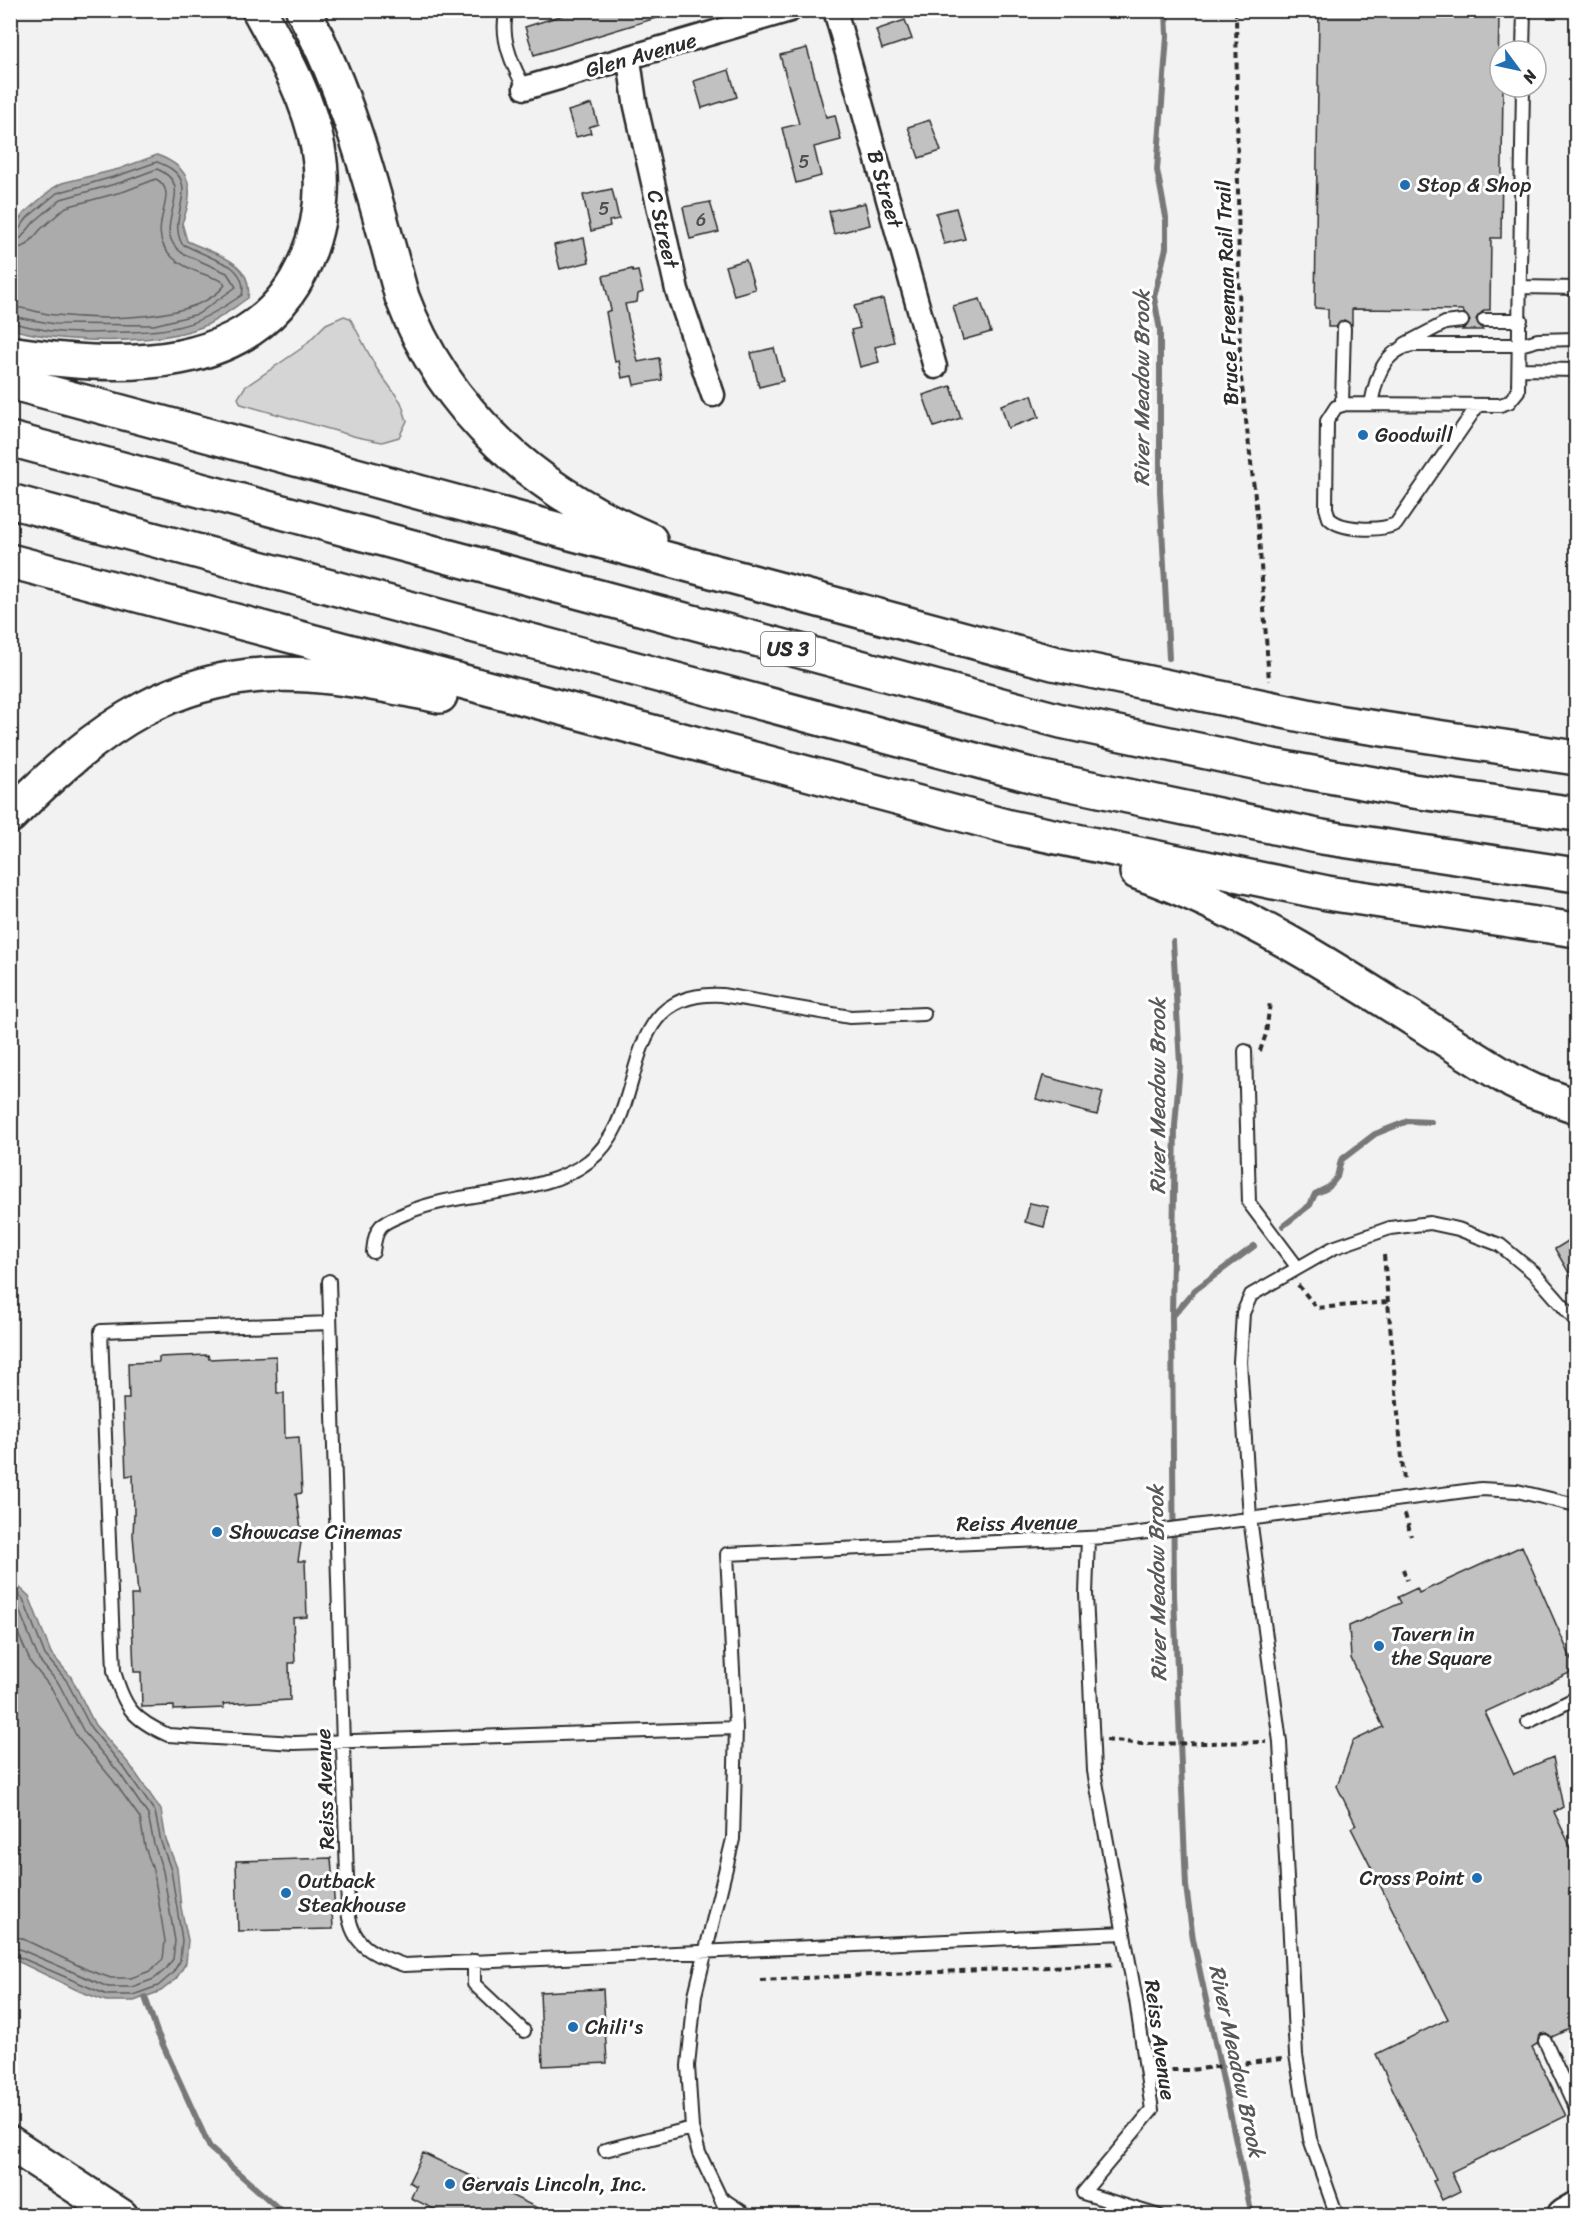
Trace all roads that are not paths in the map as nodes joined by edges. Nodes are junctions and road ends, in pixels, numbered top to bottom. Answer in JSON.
{"nodes":[{"id":1,"x":259,"y":10,"type":"edge"},
{"id":2,"x":303,"y":10,"type":"edge"},
{"id":3,"x":507,"y":10,"type":"edge"},
{"id":4,"x":790,"y":10,"type":"edge"},
{"id":5,"x":835,"y":10,"type":"edge"},
{"id":6,"x":1524,"y":10,"type":"edge"},
{"id":7,"x":1523,"y":39,"type":"edge"},
{"id":8,"x":629,"y":60,"type":"junction"},
{"id":9,"x":525,"y":88,"type":"joint"},
{"id":10,"x":1523,"y":99,"type":"edge"},
{"id":11,"x":1521,"y":287,"type":"junction"},
{"id":12,"x":1576,"y":288,"type":"edge"},
{"id":13,"x":1484,"y":320,"type":"dead end"},
{"id":14,"x":1521,"y":320,"type":"junction"},
{"id":15,"x":1462,"y":321,"type":"dead end"},
{"id":16,"x":1344,"y":328,"type":"dead end"},
{"id":17,"x":1576,"y":339,"type":"edge"},
{"id":18,"x":1520,"y":345,"type":"junction"},
{"id":19,"x":1399,"y":348,"type":"junction"},
{"id":20,"x":10,"y":353,"type":"edge"},
{"id":21,"x":935,"y":367,"type":"dead end"},
{"id":22,"x":1520,"y":369,"type":"junction"},
{"id":23,"x":1576,"y":370,"type":"edge"},
{"id":24,"x":10,"y":382,"type":"edge"},
{"id":25,"x":712,"y":395,"type":"dead end"},
{"id":26,"x":1342,"y":404,"type":"junction"},
{"id":27,"x":1371,"y":404,"type":"junction"},
{"id":28,"x":1478,"y":405,"type":"junction"},
{"id":29,"x":10,"y":439,"type":"edge"},
{"id":30,"x":10,"y":501,"type":"edge"},
{"id":31,"x":10,"y":561,"type":"edge"},
{"id":32,"x":771,"y":588,"type":"junction"},
{"id":33,"x":660,"y":735,"type":"junction"},
{"id":34,"x":1576,"y":758,"type":"edge"},
{"id":35,"x":1576,"y":814,"type":"edge"},
{"id":36,"x":10,"y":816,"type":"edge"},
{"id":37,"x":1009,"y":827,"type":"junction"},
{"id":38,"x":1576,"y":875,"type":"edge"},
{"id":39,"x":1576,"y":930,"type":"edge"},
{"id":40,"x":924,"y":1014,"type":"dead end"},
{"id":41,"x":1245,"y":1051,"type":"dead end"},
{"id":42,"x":1576,"y":1106,"type":"edge"},
{"id":43,"x":373,"y":1252,"type":"dead end"},
{"id":44,"x":1293,"y":1271,"type":"junction"},
{"id":45,"x":328,"y":1281,"type":"dead end"},
{"id":46,"x":1576,"y":1321,"type":"edge"},
{"id":47,"x":330,"y":1323,"type":"junction"},
{"id":48,"x":1576,"y":1505,"type":"edge"},
{"id":49,"x":1250,"y":1518,"type":"junction"},
{"id":50,"x":1088,"y":1538,"type":"junction"},
{"id":51,"x":1576,"y":1698,"type":"edge"},
{"id":52,"x":1528,"y":1722,"type":"dead end"},
{"id":53,"x":736,"y":1728,"type":"junction"},
{"id":54,"x":344,"y":1741,"type":"junction"},
{"id":55,"x":1124,"y":1933,"type":"junction"},
{"id":56,"x":704,"y":1952,"type":"junction"},
{"id":57,"x":474,"y":1961,"type":"junction"},
{"id":58,"x":524,"y":2031,"type":"dead end"},
{"id":59,"x":1545,"y":2040,"type":"dead end"},
{"id":60,"x":1576,"y":2109,"type":"edge"},
{"id":61,"x":692,"y":2128,"type":"junction"},
{"id":62,"x":10,"y":2143,"type":"edge"},
{"id":63,"x":605,"y":2150,"type":"dead end"},
{"id":64,"x":45,"y":2165,"type":"junction"},
{"id":65,"x":719,"y":2196,"type":"junction"},
{"id":66,"x":1576,"y":2209,"type":"edge"},
{"id":67,"x":121,"y":2216,"type":"edge"},
{"id":68,"x":149,"y":2216,"type":"edge"},
{"id":69,"x":729,"y":2216,"type":"edge"},
{"id":70,"x":748,"y":2216,"type":"edge"},
{"id":71,"x":1158,"y":2216,"type":"edge"},
{"id":72,"x":1337,"y":2216,"type":"edge"},
{"id":73,"x":1564,"y":2216,"type":"edge"}],
"edges":[{"from":1,"to":20,"type":"main road"},
{"from":2,"to":32,"type":"main road"},
{"from":3,"to":9,"type":"lane"},
{"from":4,"to":8,"type":"street","name":"Glen Avenue"},
{"from":5,"to":21,"type":"street","name":"B Street"},
{"from":6,"to":7,"type":"lane"},
{"from":8,"to":9,"type":"street","name":"Glen Avenue"},
{"from":8,"to":25,"type":"street","name":"C Street"},
{"from":10,"to":11,"type":"lane"},
{"from":11,"to":12,"type":"lane"},
{"from":11,"to":14,"type":"lane"},
{"from":13,"to":14,"type":"lane"},
{"from":14,"to":18,"type":"lane"},
{"from":15,"to":19,"type":"lane"},
{"from":16,"to":26,"type":"lane"},
{"from":17,"to":18,"type":"lane"},
{"from":18,"to":19,"type":"lane"},
{"from":18,"to":22,"type":"lane"},
{"from":19,"to":27,"type":"lane"},
{"from":22,"to":23,"type":"lane"},
{"from":22,"to":28,"type":"lane"},
{"from":24,"to":32,"type":"main road"},
{"from":26,"to":27,"type":"lane"},
{"from":26,"to":28,"type":"lane"},
{"from":27,"to":28,"type":"lane"},
{"from":29,"to":35,"type":"main road","number":"US 3"},
{"from":30,"to":38,"type":"main road"},
{"from":31,"to":33,"type":"main road"},
{"from":32,"to":34,"type":"main road"},
{"from":33,"to":36,"type":"main road"},
{"from":33,"to":37,"type":"main road"},
{"from":37,"to":39,"type":"main road"},
{"from":37,"to":42,"type":"main road"},
{"from":40,"to":43,"type":"lane"},
{"from":41,"to":44,"type":"lane"},
{"from":44,"to":46,"type":"lane"},
{"from":44,"to":49,"type":"lane"},
{"from":45,"to":47,"type":"lane","name":"Reiss Avenue"},
{"from":47,"to":54,"type":"lane","name":"Reiss Avenue"},
{"from":47,"to":54,"type":"lane"},
{"from":48,"to":49,"type":"lane"},
{"from":49,"to":50,"type":"lane"},
{"from":49,"to":72,"type":"lane"},
{"from":50,"to":53,"type":"lane","name":"Reiss Avenue"},
{"from":50,"to":55,"type":"lane","name":"Reiss Avenue"},
{"from":51,"to":52,"type":"lane"},
{"from":53,"to":54,"type":"lane","name":"Reiss Avenue"},
{"from":53,"to":56,"type":"lane","name":"Reiss Avenue"},
{"from":54,"to":57,"type":"lane","name":"Reiss Avenue"},
{"from":55,"to":56,"type":"lane","name":"Reiss Avenue"},
{"from":55,"to":71,"type":"lane","name":"Reiss Avenue"},
{"from":56,"to":57,"type":"lane","name":"Reiss Avenue"},
{"from":56,"to":61,"type":"lane","name":"Reiss Avenue"},
{"from":57,"to":58,"type":"lane"},
{"from":59,"to":60,"type":"lane"},
{"from":61,"to":63,"type":"lane"},
{"from":61,"to":65,"type":"lane","name":"Reiss Avenue"},
{"from":62,"to":64,"type":"main road"},
{"from":64,"to":67,"type":"main road"},
{"from":64,"to":68,"type":"main road"},
{"from":65,"to":69,"type":"lane","name":"Reiss Avenue"},
{"from":65,"to":70,"type":"lane"},
{"from":66,"to":73,"type":"main road"}]}
